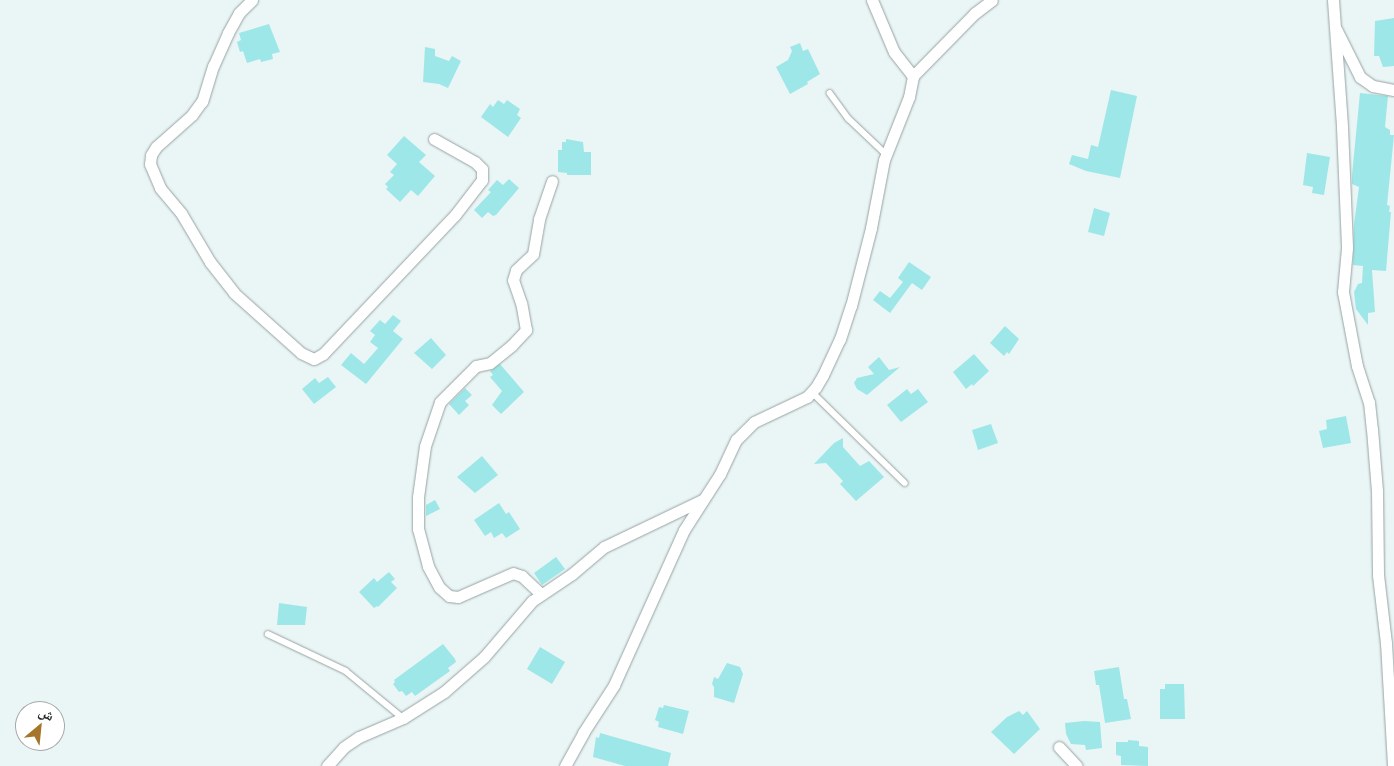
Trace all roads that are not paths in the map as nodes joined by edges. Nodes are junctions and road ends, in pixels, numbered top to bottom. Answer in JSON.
{"nodes":[{"id":1,"x":872,"y":0,"type":"edge"},
{"id":2,"x":992,"y":0,"type":"edge"},
{"id":3,"x":1334,"y":0,"type":"edge"},
{"id":4,"x":246,"y":1,"type":"edge"},
{"id":5,"x":1335,"y":28,"type":"junction"},
{"id":6,"x":913,"y":76,"type":"junction"},
{"id":7,"x":1394,"y":90,"type":"edge"},
{"id":8,"x":830,"y":93,"type":"dead end"},
{"id":9,"x":434,"y":139,"type":"dead end"},
{"id":10,"x":886,"y":154,"type":"junction"},
{"id":11,"x":552,"y":181,"type":"dead end"},
{"id":12,"x":812,"y":392,"type":"junction"},
{"id":13,"x":904,"y":483,"type":"dead end"},
{"id":14,"x":702,"y":500,"type":"junction"},
{"id":15,"x":541,"y":594,"type":"junction"},
{"id":16,"x":268,"y":634,"type":"dead end"},
{"id":17,"x":402,"y":718,"type":"junction"},
{"id":18,"x":1059,"y":746,"type":"dead end"},
{"id":19,"x":327,"y":766,"type":"edge"},
{"id":20,"x":565,"y":766,"type":"edge"},
{"id":21,"x":1077,"y":766,"type":"edge"},
{"id":22,"x":1392,"y":766,"type":"edge"}],
"edges":[{"from":1,"to":6,"type":"street"},
{"from":2,"to":6,"type":"street"},
{"from":3,"to":5,"type":"street"},
{"from":4,"to":9,"type":"street"},
{"from":5,"to":7,"type":"street"},
{"from":5,"to":22,"type":"street"},
{"from":6,"to":10,"type":"street"},
{"from":8,"to":10,"type":"lane"},
{"from":10,"to":12,"type":"street"},
{"from":11,"to":15,"type":"street"},
{"from":12,"to":13,"type":"lane"},
{"from":12,"to":14,"type":"street"},
{"from":14,"to":15,"type":"street"},
{"from":14,"to":20,"type":"street"},
{"from":15,"to":17,"type":"street"},
{"from":16,"to":17,"type":"lane"},
{"from":17,"to":19,"type":"street"},
{"from":18,"to":21,"type":"street"}]}
